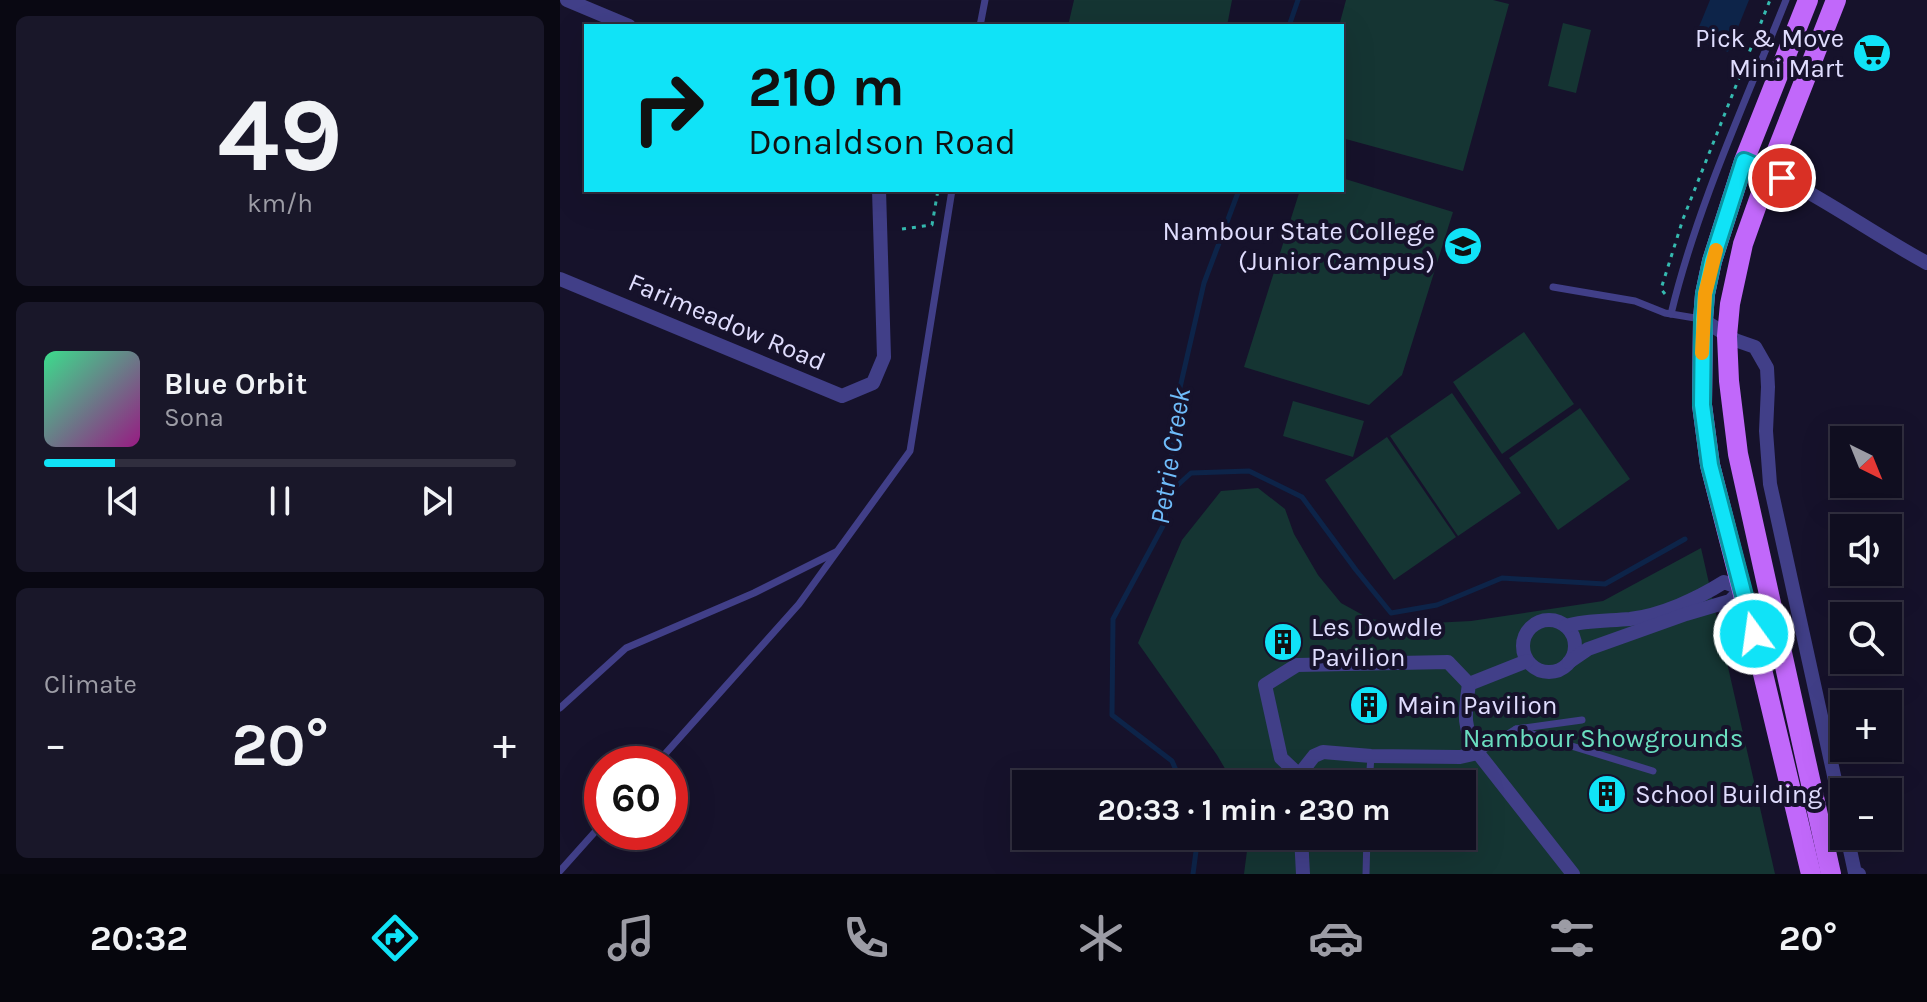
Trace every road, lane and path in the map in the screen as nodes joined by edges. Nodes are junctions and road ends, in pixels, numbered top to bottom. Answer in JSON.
{"nodes":[{"id":1,"x":567,"y":0,"type":"edge"},
{"id":2,"x":985,"y":0,"type":"edge"},
{"id":3,"x":1786,"y":0,"type":"edge"},
{"id":4,"x":1808,"y":0,"type":"edge"},
{"id":5,"x":1836,"y":0,"type":"edge"},
{"id":6,"x":624,"y":24,"type":"edge"},
{"id":7,"x":980,"y":24,"type":"edge"},
{"id":8,"x":1744,"y":161,"type":"junction"},
{"id":9,"x":1769,"y":171,"type":"junction"},
{"id":10,"x":879,"y":192,"type":"edge"},
{"id":11,"x":938,"y":192,"type":"edge"},
{"id":12,"x":952,"y":192,"type":"edge"},
{"id":13,"x":902,"y":229,"type":"dead end"},
{"id":14,"x":1927,"y":263,"type":"edge"},
{"id":15,"x":561,"y":279,"type":"edge"},
{"id":16,"x":1553,"y":287,"type":"dead end"},
{"id":17,"x":1671,"y":314,"type":"junction"},
{"id":18,"x":1703,"y":320,"type":"junction"},
{"id":19,"x":1727,"y":336,"type":"junction"},
{"id":20,"x":837,"y":551,"type":"junction"},
{"id":21,"x":1767,"y":582,"type":"junction"},
{"id":22,"x":1742,"y":589,"type":"junction"},
{"id":23,"x":1566,"y":626,"type":"junction"},
{"id":24,"x":1527,"y":661,"type":"junction"},
{"id":25,"x":1569,"y":662,"type":"junction"},
{"id":26,"x":1469,"y":684,"type":"junction"},
{"id":27,"x":560,"y":708,"type":"edge"},
{"id":28,"x":1582,"y":720,"type":"dead end"},
{"id":29,"x":1516,"y":729,"type":"junction"},
{"id":30,"x":672,"y":746,"type":"edge"},
{"id":31,"x":1478,"y":753,"type":"junction"},
{"id":32,"x":1371,"y":756,"type":"junction"},
{"id":33,"x":1291,"y":770,"type":"edge"},
{"id":34,"x":1305,"y":770,"type":"edge"},
{"id":35,"x":1370,"y":770,"type":"edge"},
{"id":36,"x":1653,"y":771,"type":"dead end"},
{"id":37,"x":1835,"y":778,"type":"edge"},
{"id":38,"x":584,"y":844,"type":"edge"},
{"id":39,"x":1302,"y":850,"type":"edge"},
{"id":40,"x":1367,"y":850,"type":"edge"},
{"id":41,"x":1850,"y":850,"type":"edge"},
{"id":42,"x":560,"y":871,"type":"edge"},
{"id":43,"x":1303,"y":874,"type":"edge"},
{"id":44,"x":1366,"y":874,"type":"edge"},
{"id":45,"x":1573,"y":874,"type":"edge"},
{"id":46,"x":1811,"y":874,"type":"edge"},
{"id":47,"x":1831,"y":874,"type":"edge"},
{"id":48,"x":1856,"y":874,"type":"edge"}],
"edges":[{"from":1,"to":6,"type":"street"},
{"from":2,"to":7,"type":"lane"},
{"from":3,"to":17,"type":"lane"},
{"from":4,"to":8,"type":"main road"},
{"from":5,"to":9,"type":"main road"},
{"from":8,"to":9,"type":"street"},
{"from":8,"to":18,"type":"main road"},
{"from":9,"to":14,"type":"street"},
{"from":9,"to":19,"type":"main road"},
{"from":10,"to":15,"type":"street","name":"Farimeadow Road"},
{"from":11,"to":13,"type":"path"},
{"from":12,"to":20,"type":"lane"},
{"from":16,"to":17,"type":"lane"},
{"from":17,"to":18,"type":"lane"},
{"from":18,"to":19,"type":"street"},
{"from":18,"to":22,"type":"main road"},
{"from":19,"to":21,"type":"main road"},
{"from":19,"to":37,"type":"street"},
{"from":20,"to":27,"type":"lane"},
{"from":20,"to":30,"type":"lane"},
{"from":21,"to":22,"type":"street"},
{"from":21,"to":47,"type":"main road"},
{"from":22,"to":23,"type":"street"},
{"from":22,"to":25,"type":"street"},
{"from":22,"to":46,"type":"main road"},
{"from":23,"to":24,"type":"street"},
{"from":23,"to":25,"type":"street"},
{"from":24,"to":25,"type":"street"},
{"from":24,"to":26,"type":"street"},
{"from":26,"to":31,"type":"street"},
{"from":26,"to":33,"type":"street"},
{"from":28,"to":29,"type":"lane"},
{"from":29,"to":31,"type":"lane"},
{"from":29,"to":36,"type":"lane"},
{"from":31,"to":32,"type":"street"},
{"from":31,"to":45,"type":"street"},
{"from":32,"to":34,"type":"street"},
{"from":32,"to":35,"type":"lane"},
{"from":38,"to":42,"type":"lane"},
{"from":39,"to":43,"type":"street"},
{"from":40,"to":44,"type":"lane"},
{"from":41,"to":48,"type":"street"}]}
